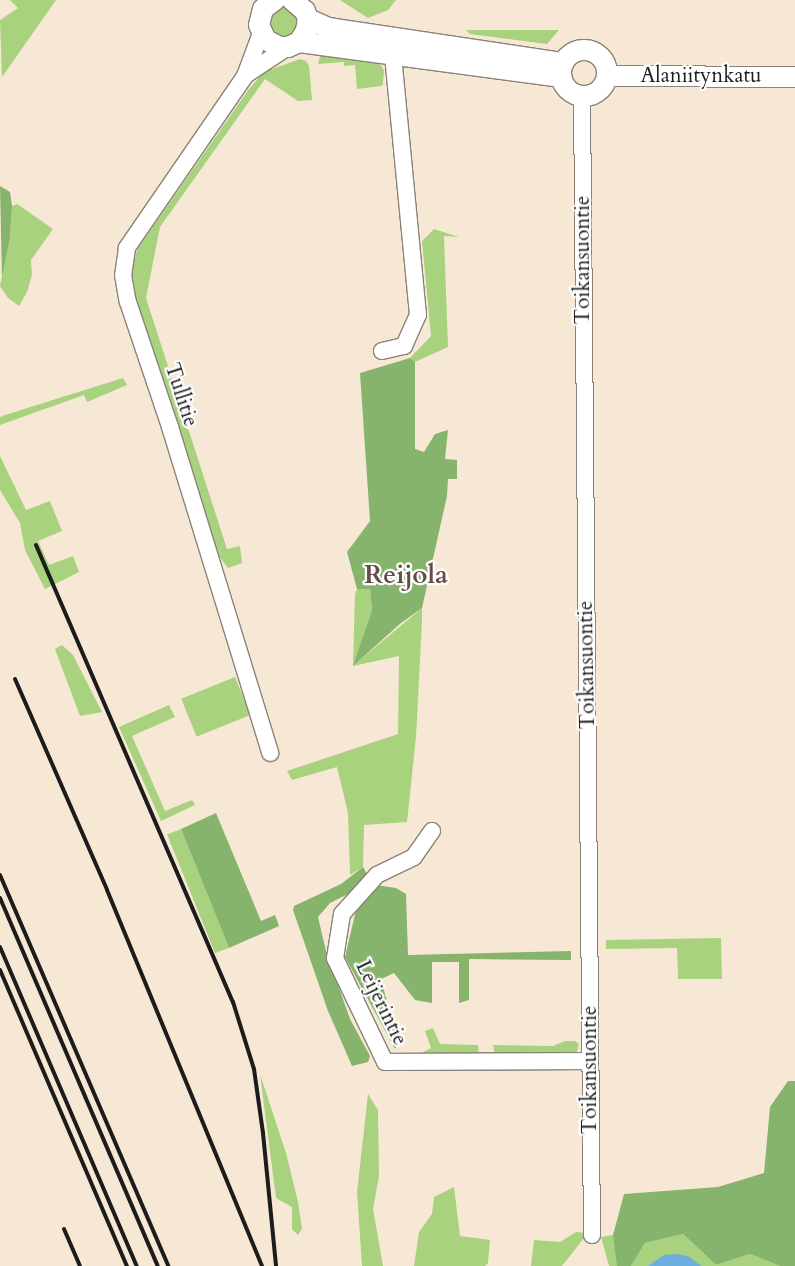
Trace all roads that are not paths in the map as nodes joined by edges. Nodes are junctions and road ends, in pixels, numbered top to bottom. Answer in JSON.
{"nodes":[{"id":1,"x":292,"y":0,"type":"edge"},
{"id":2,"x":265,"y":3,"type":"edge"},
{"id":3,"x":308,"y":19,"type":"junction"},
{"id":4,"x":262,"y":33,"type":"junction"},
{"id":5,"x":294,"y":44,"type":"junction"},
{"id":6,"x":393,"y":54,"type":"junction"},
{"id":7,"x":562,"y":70,"type":"junction"},
{"id":8,"x":245,"y":76,"type":"junction"},
{"id":9,"x":606,"y":76,"type":"junction"},
{"id":10,"x":795,"y":77,"type":"edge"},
{"id":11,"x":582,"y":95,"type":"junction"},
{"id":12,"x":382,"y":351,"type":"dead end"},
{"id":13,"x":270,"y":753,"type":"dead end"},
{"id":14,"x":432,"y":831,"type":"dead end"},
{"id":15,"x":590,"y":1062,"type":"junction"},
{"id":16,"x":592,"y":1235,"type":"dead end"}],
"edges":[{"from":1,"to":3,"type":"main road"},
{"from":2,"to":4,"type":"main road"},
{"from":3,"to":5,"type":"main road"},
{"from":3,"to":7,"type":"main road"},
{"from":4,"to":5,"type":"main road"},
{"from":4,"to":8,"type":"street","name":"Tullitie"},
{"from":5,"to":6,"type":"main road"},
{"from":5,"to":8,"type":"street","name":"Tullitie"},
{"from":6,"to":7,"type":"main road"},
{"from":6,"to":12,"type":"street"},
{"from":7,"to":9,"type":"main road"},
{"from":7,"to":11,"type":"main road"},
{"from":8,"to":13,"type":"street","name":"Tullitie"},
{"from":9,"to":10,"type":"main road","name":"Alaniitynkatu"},
{"from":9,"to":11,"type":"main road"},
{"from":11,"to":15,"type":"street","name":"Toikansuontie"},
{"from":14,"to":15,"type":"street","name":"Leijerintie"},
{"from":15,"to":16,"type":"street","name":"Toikansuontie"}]}
